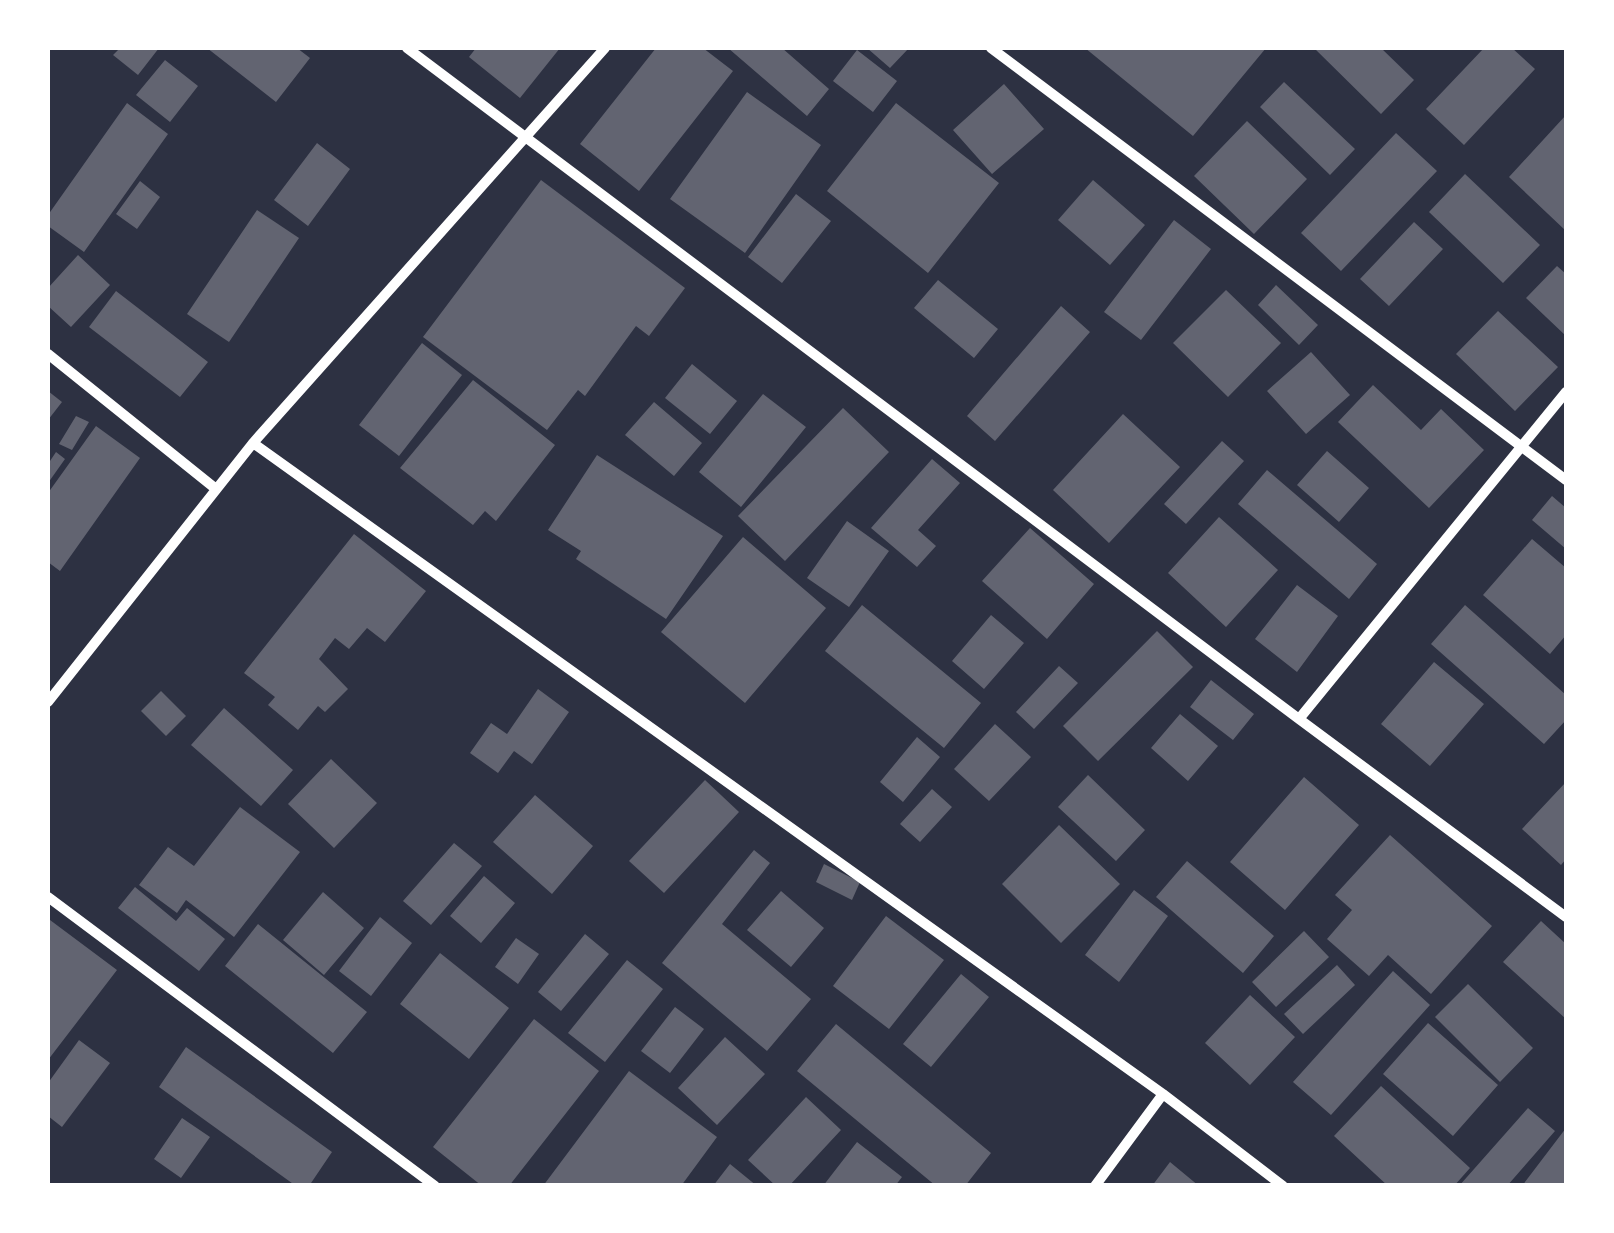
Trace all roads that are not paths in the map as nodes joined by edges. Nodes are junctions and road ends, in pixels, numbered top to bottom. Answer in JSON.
{"nodes":[{"id":1,"x":407,"y":48,"type":"edge"},
{"id":2,"x":605,"y":48,"type":"edge"},
{"id":3,"x":991,"y":48,"type":"edge"},
{"id":4,"x":525,"y":136,"type":"junction"},
{"id":5,"x":48,"y":354,"type":"edge"},
{"id":6,"x":1566,"y":392,"type":"edge"},
{"id":7,"x":254,"y":443,"type":"junction"},
{"id":8,"x":1522,"y":446,"type":"junction"},
{"id":9,"x":1566,"y":480,"type":"edge"},
{"id":10,"x":216,"y":490,"type":"junction"},
{"id":11,"x":48,"y":702,"type":"edge"},
{"id":12,"x":1299,"y":720,"type":"junction"},
{"id":13,"x":48,"y":897,"type":"edge"},
{"id":14,"x":1566,"y":917,"type":"edge"},
{"id":15,"x":1164,"y":1094,"type":"junction"},
{"id":16,"x":435,"y":1186,"type":"edge"},
{"id":17,"x":1095,"y":1186,"type":"edge"},
{"id":18,"x":1283,"y":1186,"type":"edge"}],
"edges":[{"from":1,"to":4,"type":"street"},
{"from":2,"to":4,"type":"street"},
{"from":3,"to":8,"type":"street"},
{"from":4,"to":7,"type":"street"},
{"from":4,"to":12,"type":"street"},
{"from":5,"to":10,"type":"street"},
{"from":6,"to":8,"type":"street"},
{"from":7,"to":10,"type":"street"},
{"from":7,"to":15,"type":"street"},
{"from":8,"to":9,"type":"street"},
{"from":8,"to":12,"type":"street"},
{"from":10,"to":11,"type":"street"},
{"from":12,"to":14,"type":"street"},
{"from":13,"to":16,"type":"street"},
{"from":15,"to":17,"type":"street"},
{"from":15,"to":18,"type":"street"}]}
